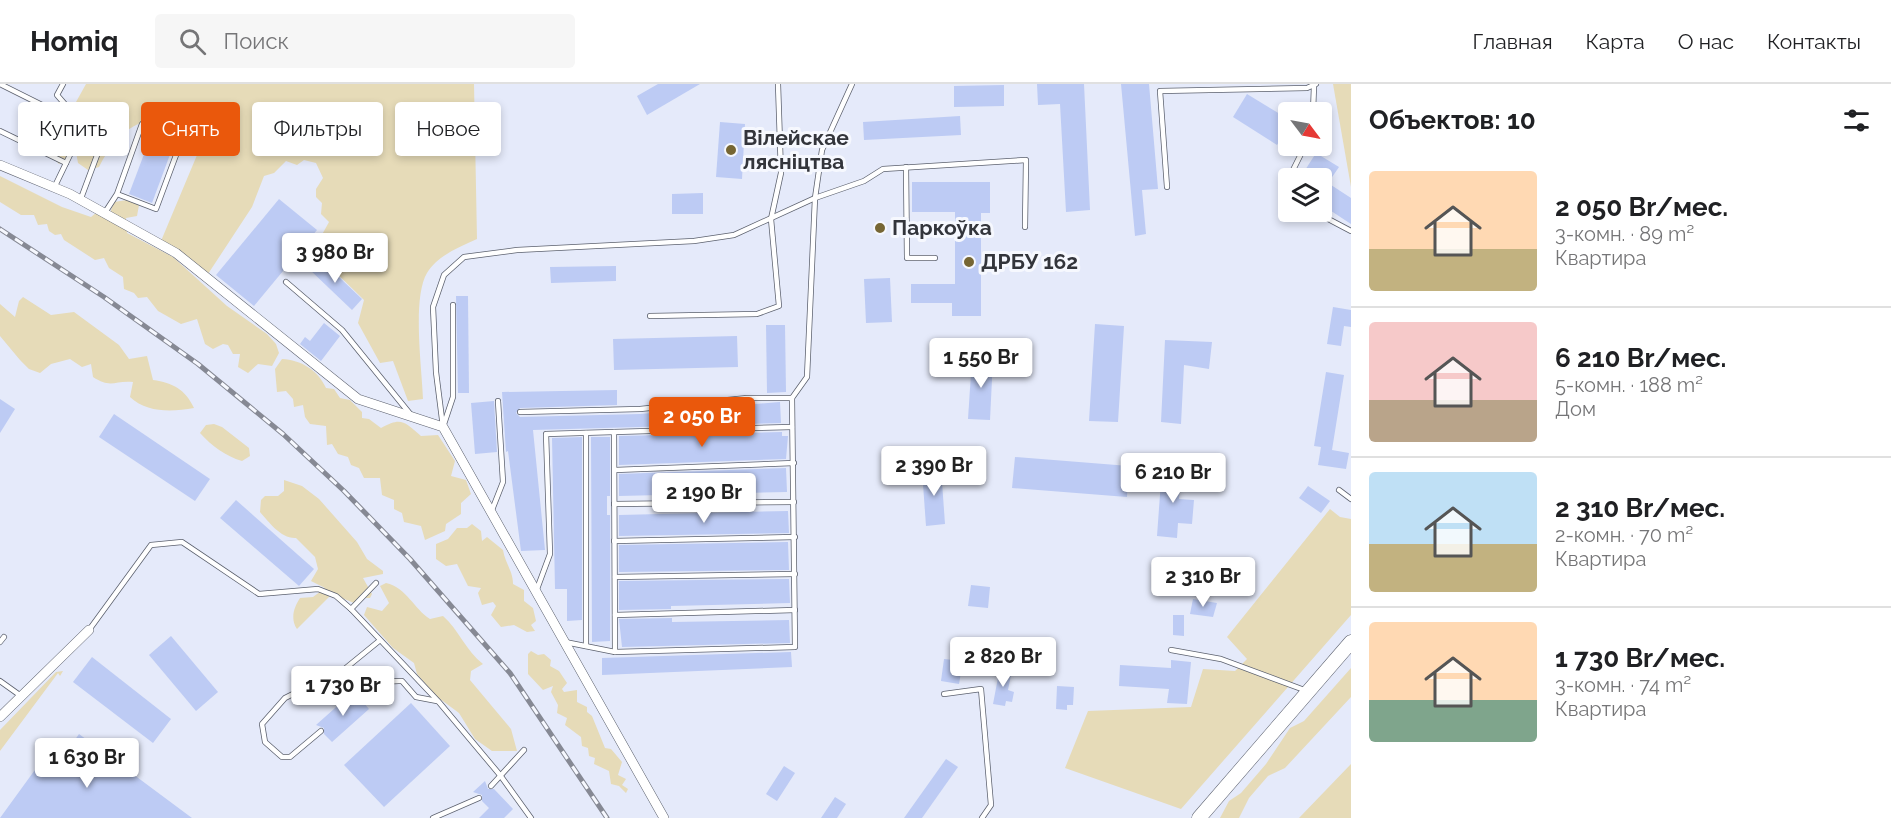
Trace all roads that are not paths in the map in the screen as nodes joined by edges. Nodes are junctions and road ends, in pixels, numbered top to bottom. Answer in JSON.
{"nodes":[{"id":1,"x":63,"y":84,"type":"edge"},
{"id":2,"x":778,"y":84,"type":"edge"},
{"id":3,"x":852,"y":84,"type":"edge"},
{"id":4,"x":2,"y":85,"type":"edge"},
{"id":5,"x":1315,"y":85,"type":"edge"},
{"id":6,"x":36,"y":102,"type":"edge"},
{"id":7,"x":63,"y":102,"type":"edge"},
{"id":8,"x":1314,"y":102,"type":"edge"},
{"id":9,"x":0,"y":131,"type":"edge"},
{"id":10,"x":69,"y":156,"type":"edge"},
{"id":11,"x":97,"y":156,"type":"edge"},
{"id":12,"x":66,"y":163,"type":"junction"},
{"id":13,"x":0,"y":165,"type":"edge"},
{"id":14,"x":906,"y":167,"type":"junction"},
{"id":15,"x":1167,"y":187,"type":"dead end"},
{"id":16,"x":54,"y":188,"type":"junction"},
{"id":17,"x":117,"y":194,"type":"junction"},
{"id":18,"x":815,"y":198,"type":"junction"},
{"id":19,"x":80,"y":201,"type":"junction"},
{"id":20,"x":105,"y":214,"type":"junction"},
{"id":21,"x":771,"y":219,"type":"junction"},
{"id":22,"x":1332,"y":221,"type":"edge"},
{"id":23,"x":1025,"y":226,"type":"dead end"},
{"id":24,"x":1351,"y":231,"type":"edge"},
{"id":25,"x":935,"y":258,"type":"dead end"},
{"id":26,"x":286,"y":282,"type":"dead end"},
{"id":27,"x":453,"y":305,"type":"dead end"},
{"id":28,"x":650,"y":316,"type":"dead end"},
{"id":29,"x":792,"y":398,"type":"junction"},
{"id":30,"x":498,"y":401,"type":"dead end"},
{"id":31,"x":520,"y":412,"type":"dead end"},
{"id":32,"x":413,"y":417,"type":"junction"},
{"id":33,"x":443,"y":427,"type":"junction"},
{"id":34,"x":792,"y":428,"type":"junction"},
{"id":35,"x":586,"y":432,"type":"junction"},
{"id":36,"x":614,"y":432,"type":"junction"},
{"id":37,"x":794,"y":464,"type":"junction"},
{"id":38,"x":615,"y":470,"type":"junction"},
{"id":39,"x":1339,"y":490,"type":"dead end"},
{"id":40,"x":1351,"y":499,"type":"edge"},
{"id":41,"x":794,"y":502,"type":"junction"},
{"id":42,"x":614,"y":504,"type":"junction"},
{"id":43,"x":492,"y":511,"type":"junction"},
{"id":44,"x":795,"y":537,"type":"junction"},
{"id":45,"x":614,"y":541,"type":"junction"},
{"id":46,"x":795,"y":574,"type":"junction"},
{"id":47,"x":615,"y":578,"type":"junction"},
{"id":48,"x":376,"y":583,"type":"dead end"},
{"id":49,"x":535,"y":591,"type":"junction"},
{"id":50,"x":351,"y":609,"type":"junction"},
{"id":51,"x":795,"y":610,"type":"junction"},
{"id":52,"x":615,"y":615,"type":"junction"},
{"id":53,"x":89,"y":630,"type":"joint"},
{"id":54,"x":379,"y":640,"type":"junction"},
{"id":55,"x":563,"y":642,"type":"junction"},
{"id":56,"x":1351,"y":642,"type":"edge"},
{"id":57,"x":586,"y":646,"type":"junction"},
{"id":58,"x":1171,"y":650,"type":"dead end"},
{"id":59,"x":615,"y":652,"type":"junction"},
{"id":60,"x":0,"y":681,"type":"edge"},
{"id":61,"x":1309,"y":692,"type":"junction"},
{"id":62,"x":944,"y":694,"type":"dead end"},
{"id":63,"x":21,"y":696,"type":"junction"},
{"id":64,"x":360,"y":699,"type":"dead end"},
{"id":65,"x":438,"y":701,"type":"junction"},
{"id":66,"x":0,"y":717,"type":"edge"},
{"id":67,"x":321,"y":731,"type":"dead end"},
{"id":68,"x":524,"y":750,"type":"dead end"},
{"id":69,"x":500,"y":775,"type":"junction"},
{"id":70,"x":491,"y":786,"type":"dead end"},
{"id":71,"x":479,"y":798,"type":"dead end"},
{"id":72,"x":433,"y":818,"type":"edge"},
{"id":73,"x":531,"y":818,"type":"edge"},
{"id":74,"x":664,"y":818,"type":"edge"},
{"id":75,"x":982,"y":818,"type":"edge"},
{"id":76,"x":1199,"y":818,"type":"edge"}],
"edges":[{"from":1,"to":7,"type":"lane"},
{"from":2,"to":21,"type":"lane"},
{"from":3,"to":18,"type":"lane"},
{"from":4,"to":6,"type":"lane"},
{"from":5,"to":8,"type":"lane"},
{"from":5,"to":15,"type":"lane"},
{"from":9,"to":12,"type":"lane"},
{"from":10,"to":12,"type":"lane"},
{"from":11,"to":19,"type":"lane"},
{"from":12,"to":16,"type":"lane"},
{"from":13,"to":16,"type":"street"},
{"from":14,"to":18,"type":"lane"},
{"from":14,"to":23,"type":"lane"},
{"from":14,"to":25,"type":"lane"},
{"from":16,"to":19,"type":"street"},
{"from":17,"to":17,"type":"lane"},
{"from":17,"to":20,"type":"lane"},
{"from":18,"to":21,"type":"lane"},
{"from":18,"to":29,"type":"lane"},
{"from":19,"to":20,"type":"street"},
{"from":20,"to":32,"type":"street"},
{"from":21,"to":28,"type":"lane"},
{"from":21,"to":33,"type":"lane"},
{"from":22,"to":24,"type":"lane"},
{"from":26,"to":32,"type":"lane"},
{"from":27,"to":33,"type":"lane"},
{"from":29,"to":31,"type":"lane"},
{"from":29,"to":34,"type":"lane"},
{"from":30,"to":43,"type":"lane"},
{"from":32,"to":33,"type":"street"},
{"from":33,"to":43,"type":"street"},
{"from":34,"to":36,"type":"lane"},
{"from":34,"to":37,"type":"lane"},
{"from":35,"to":36,"type":"lane"},
{"from":35,"to":49,"type":"lane"},
{"from":35,"to":57,"type":"lane"},
{"from":36,"to":38,"type":"lane"},
{"from":37,"to":38,"type":"lane"},
{"from":37,"to":41,"type":"lane"},
{"from":38,"to":42,"type":"lane"},
{"from":39,"to":40,"type":"lane"},
{"from":41,"to":42,"type":"lane"},
{"from":41,"to":44,"type":"lane"},
{"from":42,"to":45,"type":"lane"},
{"from":43,"to":49,"type":"street"},
{"from":44,"to":45,"type":"lane"},
{"from":44,"to":46,"type":"lane"},
{"from":45,"to":47,"type":"lane"},
{"from":46,"to":47,"type":"lane"},
{"from":46,"to":51,"type":"lane"},
{"from":47,"to":52,"type":"lane"},
{"from":48,"to":50,"type":"lane"},
{"from":49,"to":55,"type":"street"},
{"from":50,"to":53,"type":"lane"},
{"from":50,"to":54,"type":"lane"},
{"from":51,"to":52,"type":"lane"},
{"from":51,"to":59,"type":"lane"},
{"from":52,"to":59,"type":"lane"},
{"from":53,"to":63,"type":"street"},
{"from":54,"to":65,"type":"lane"},
{"from":54,"to":67,"type":"lane"},
{"from":55,"to":57,"type":"lane"},
{"from":55,"to":74,"type":"street"},
{"from":56,"to":61,"type":"main road"},
{"from":57,"to":59,"type":"lane"},
{"from":58,"to":61,"type":"lane"},
{"from":60,"to":63,"type":"lane"},
{"from":61,"to":76,"type":"main road"},
{"from":62,"to":75,"type":"lane"},
{"from":63,"to":66,"type":"street"},
{"from":64,"to":65,"type":"lane"},
{"from":65,"to":69,"type":"lane"},
{"from":68,"to":69,"type":"lane"},
{"from":69,"to":70,"type":"lane"},
{"from":69,"to":73,"type":"lane"},
{"from":71,"to":72,"type":"lane"}]}
